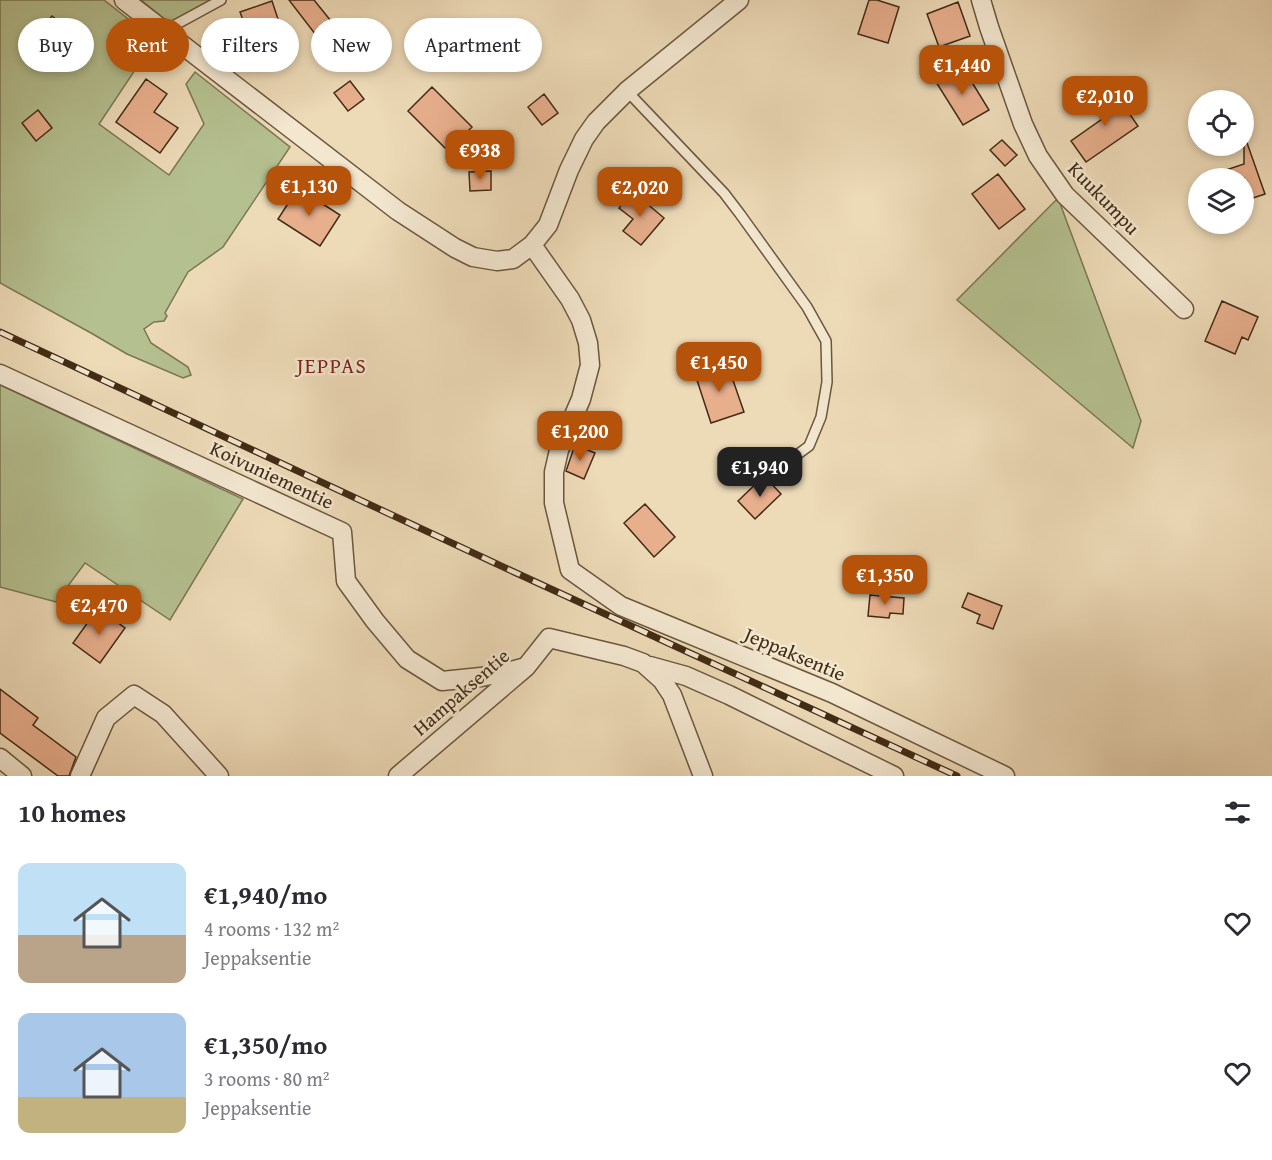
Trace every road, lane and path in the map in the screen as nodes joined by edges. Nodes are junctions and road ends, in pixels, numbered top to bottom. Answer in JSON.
{"nodes":[{"id":1,"x":124,"y":0,"type":"edge"},
{"id":2,"x":221,"y":0,"type":"edge"},
{"id":3,"x":739,"y":0,"type":"edge"},
{"id":4,"x":981,"y":0,"type":"edge"},
{"id":5,"x":147,"y":18,"type":"edge"},
{"id":6,"x":188,"y":18,"type":"edge"},
{"id":7,"x":189,"y":50,"type":"edge"},
{"id":8,"x":627,"y":91,"type":"junction"},
{"id":9,"x":532,"y":245,"type":"junction"},
{"id":10,"x":1184,"y":309,"type":"dead end"},
{"id":11,"x":0,"y":374,"type":"edge"},
{"id":12,"x":772,"y":454,"type":"dead end"},
{"id":13,"x":643,"y":663,"type":"junction"},
{"id":14,"x":526,"y":667,"type":"junction"},
{"id":15,"x":0,"y":758,"type":"edge"},
{"id":16,"x":22,"y":776,"type":"edge"},
{"id":17,"x":81,"y":776,"type":"edge"},
{"id":18,"x":219,"y":776,"type":"edge"},
{"id":19,"x":398,"y":776,"type":"edge"},
{"id":20,"x":703,"y":776,"type":"edge"},
{"id":21,"x":894,"y":776,"type":"edge"},
{"id":22,"x":1005,"y":776,"type":"edge"}],
"edges":[{"from":1,"to":5,"type":"street"},
{"from":2,"to":6,"type":"lane"},
{"from":3,"to":8,"type":"street"},
{"from":4,"to":10,"type":"street","name":"Kuukumpu"},
{"from":7,"to":9,"type":"street"},
{"from":8,"to":9,"type":"street"},
{"from":8,"to":12,"type":"lane"},
{"from":9,"to":22,"type":"street","name":"Jeppaksentie"},
{"from":11,"to":14,"type":"street","name":"Koivuniementie"},
{"from":13,"to":14,"type":"street","name":"Hampaksentie"},
{"from":13,"to":20,"type":"street"},
{"from":13,"to":21,"type":"street"},
{"from":14,"to":19,"type":"street","name":"Hampaksentie"},
{"from":15,"to":16,"type":"street"},
{"from":17,"to":18,"type":"street"}]}
